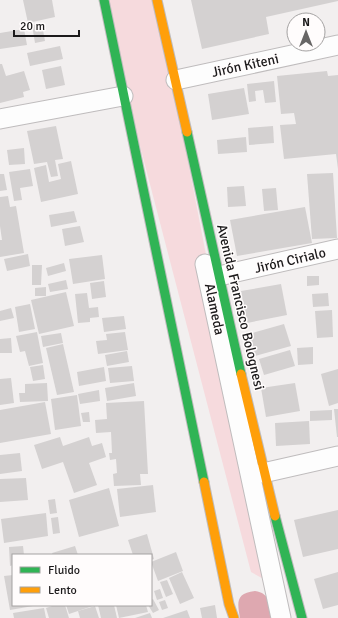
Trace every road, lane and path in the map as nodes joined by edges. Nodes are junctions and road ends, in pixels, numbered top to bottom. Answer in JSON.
{"nodes":[{"id":1,"x":104,"y":0,"type":"edge"},
{"id":2,"x":152,"y":0,"type":"edge"},
{"id":3,"x":157,"y":0,"type":"edge"},
{"id":4,"x":338,"y":45,"type":"edge"},
{"id":5,"x":176,"y":80,"type":"junction"},
{"id":6,"x":123,"y":96,"type":"junction"},
{"id":7,"x":0,"y":119,"type":"edge"},
{"id":8,"x":338,"y":249,"type":"edge"},
{"id":9,"x":220,"y":276,"type":"junction"},
{"id":10,"x":338,"y":456,"type":"edge"},
{"id":11,"x":263,"y":473,"type":"junction"},
{"id":12,"x":234,"y":618,"type":"edge"},
{"id":13,"x":280,"y":618,"type":"edge"},
{"id":14,"x":302,"y":618,"type":"edge"}],
"edges":[{"from":1,"to":6,"type":"main road"},
{"from":2,"to":13,"type":"street","name":"Alameda"},
{"from":3,"to":5,"type":"main road","name":"Avenida Francisco Bolognesi"},
{"from":4,"to":5,"type":"street","name":"Jirón Kiteni"},
{"from":5,"to":9,"type":"main road","name":"Avenida Francisco Bolognesi"},
{"from":6,"to":7,"type":"street"},
{"from":6,"to":12,"type":"main road"},
{"from":8,"to":9,"type":"street","name":"Jirón Cirialo"},
{"from":9,"to":11,"type":"main road","name":"Avenida Francisco Bolognesi"},
{"from":10,"to":11,"type":"street"},
{"from":11,"to":14,"type":"main road","name":"Avenida Francisco Bolognesi"}]}
